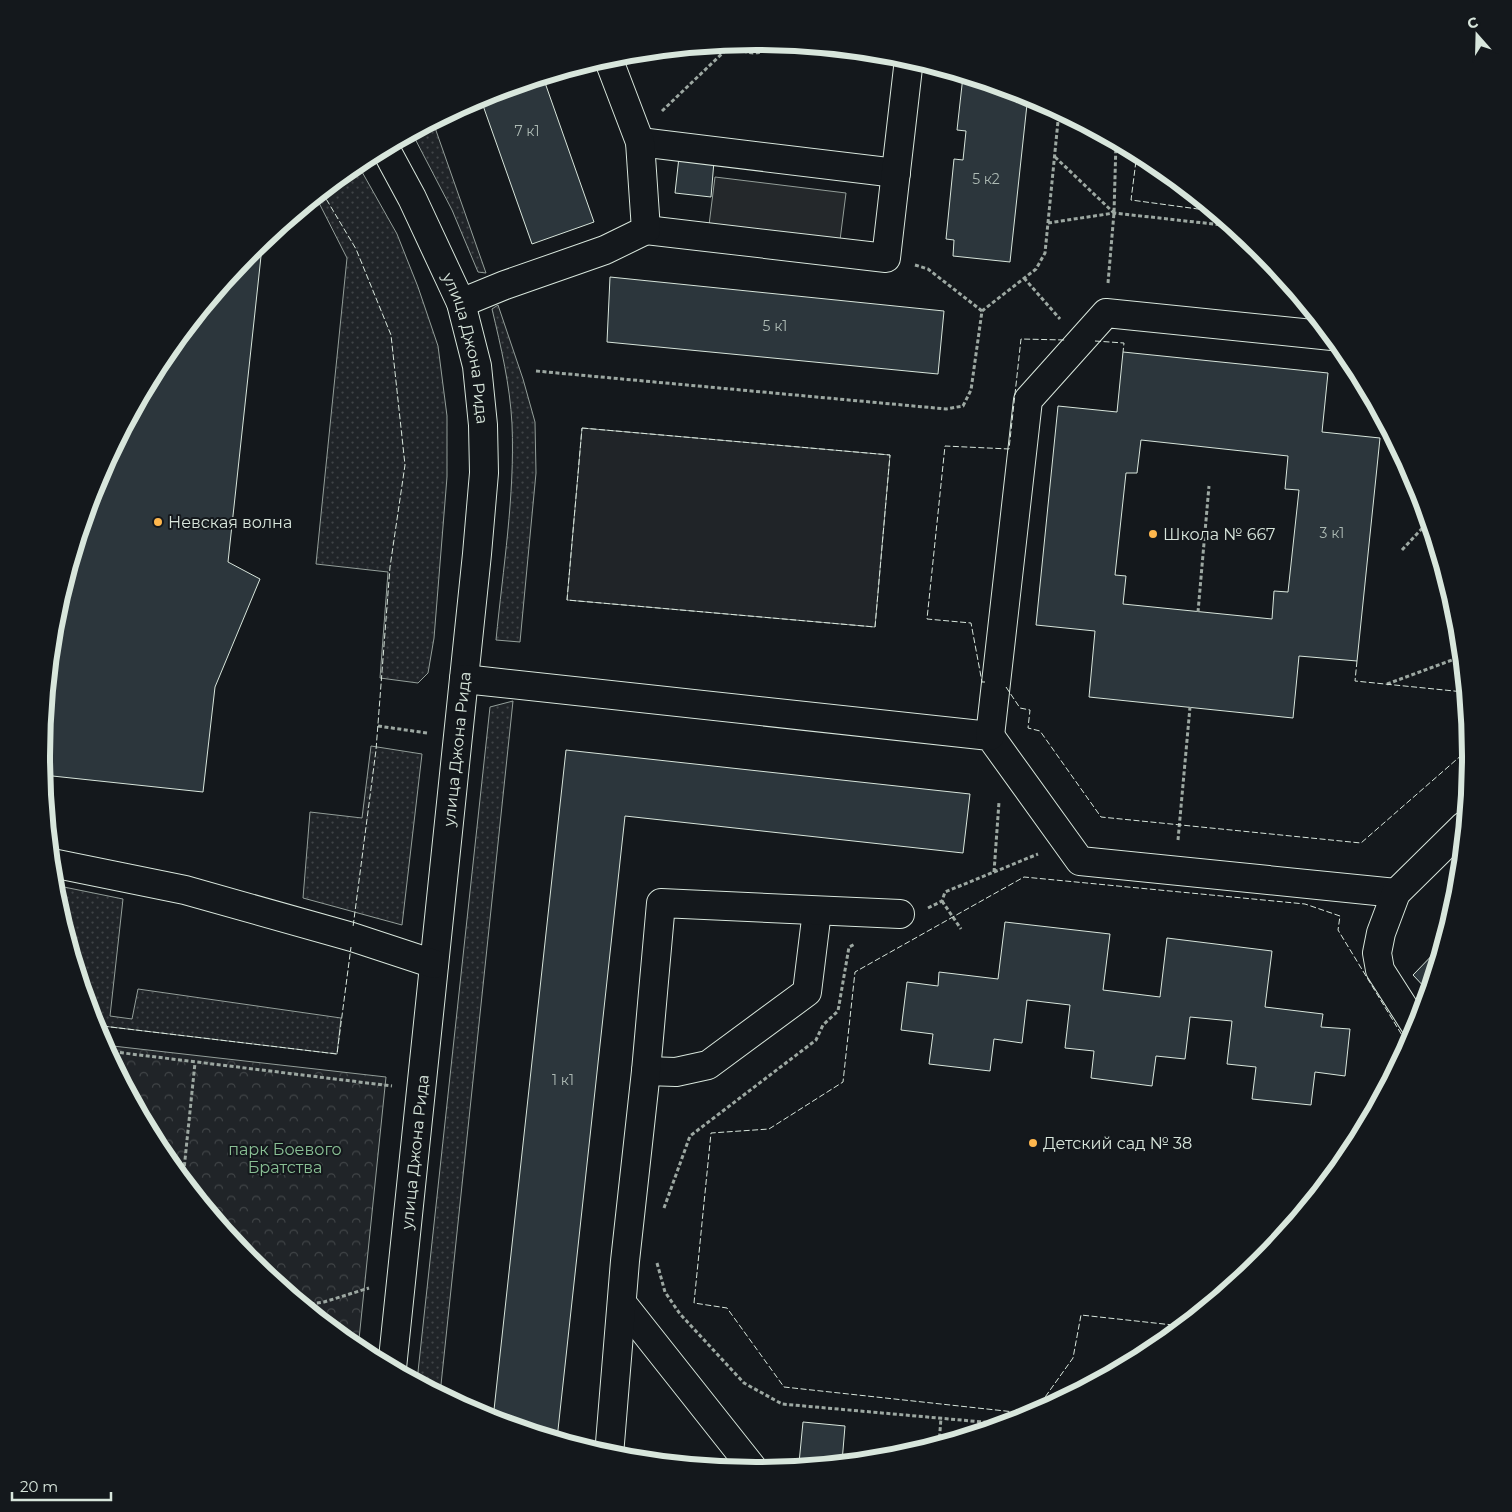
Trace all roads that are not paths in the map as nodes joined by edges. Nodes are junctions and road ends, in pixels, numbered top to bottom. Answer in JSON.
{"nodes":[{"id":1,"x":611,"y":66,"type":"edge"},
{"id":2,"x":907,"y":67,"type":"edge"},
{"id":3,"x":638,"y":139,"type":"junction"},
{"id":4,"x":388,"y":154,"type":"edge"},
{"id":5,"x":896,"y":172,"type":"junction"},
{"id":6,"x":646,"y":230,"type":"junction"},
{"id":7,"x":461,"y":304,"type":"junction"},
{"id":8,"x":1322,"y":335,"type":"edge"},
{"id":9,"x":464,"y":679,"type":"junction"},
{"id":10,"x":996,"y":744,"type":"junction"},
{"id":11,"x":1457,"y":833,"type":"edge"},
{"id":12,"x":59,"y":864,"type":"edge"},
{"id":13,"x":1396,"y":893,"type":"junction"},
{"id":14,"x":817,"y":911,"type":"junction"},
{"id":15,"x":910,"y":913,"type":"road end"},
{"id":16,"x":434,"y":964,"type":"junction"},
{"id":17,"x":1411,"y":1019,"type":"edge"},
{"id":18,"x":646,"y":1071,"type":"junction"},
{"id":19,"x":622,"y":1303,"type":"junction"},
{"id":20,"x":393,"y":1361,"type":"edge"},
{"id":21,"x":610,"y":1446,"type":"edge"},
{"id":22,"x":748,"y":1462,"type":"edge"}],
"edges":[{"from":1,"to":3,"type":"street"},
{"from":2,"to":5,"type":"street"},
{"from":3,"to":5,"type":"street"},
{"from":3,"to":6,"type":"street"},
{"from":4,"to":7,"type":"street","name":"улица Джона Рида"},
{"from":5,"to":6,"type":"street"},
{"from":6,"to":7,"type":"street"},
{"from":7,"to":9,"type":"street","name":"улица Джона Рида"},
{"from":8,"to":10,"type":"street"},
{"from":9,"to":10,"type":"street"},
{"from":9,"to":16,"type":"street","name":"улица Джона Рида"},
{"from":10,"to":13,"type":"street"},
{"from":11,"to":13,"type":"street"},
{"from":12,"to":16,"type":"street"},
{"from":13,"to":17,"type":"street"},
{"from":14,"to":15,"type":"street"},
{"from":14,"to":18,"type":"street"},
{"from":14,"to":18,"type":"street"},
{"from":16,"to":20,"type":"street","name":"улица Джона Рида"},
{"from":18,"to":19,"type":"street"},
{"from":19,"to":21,"type":"street"},
{"from":19,"to":22,"type":"street"}]}
